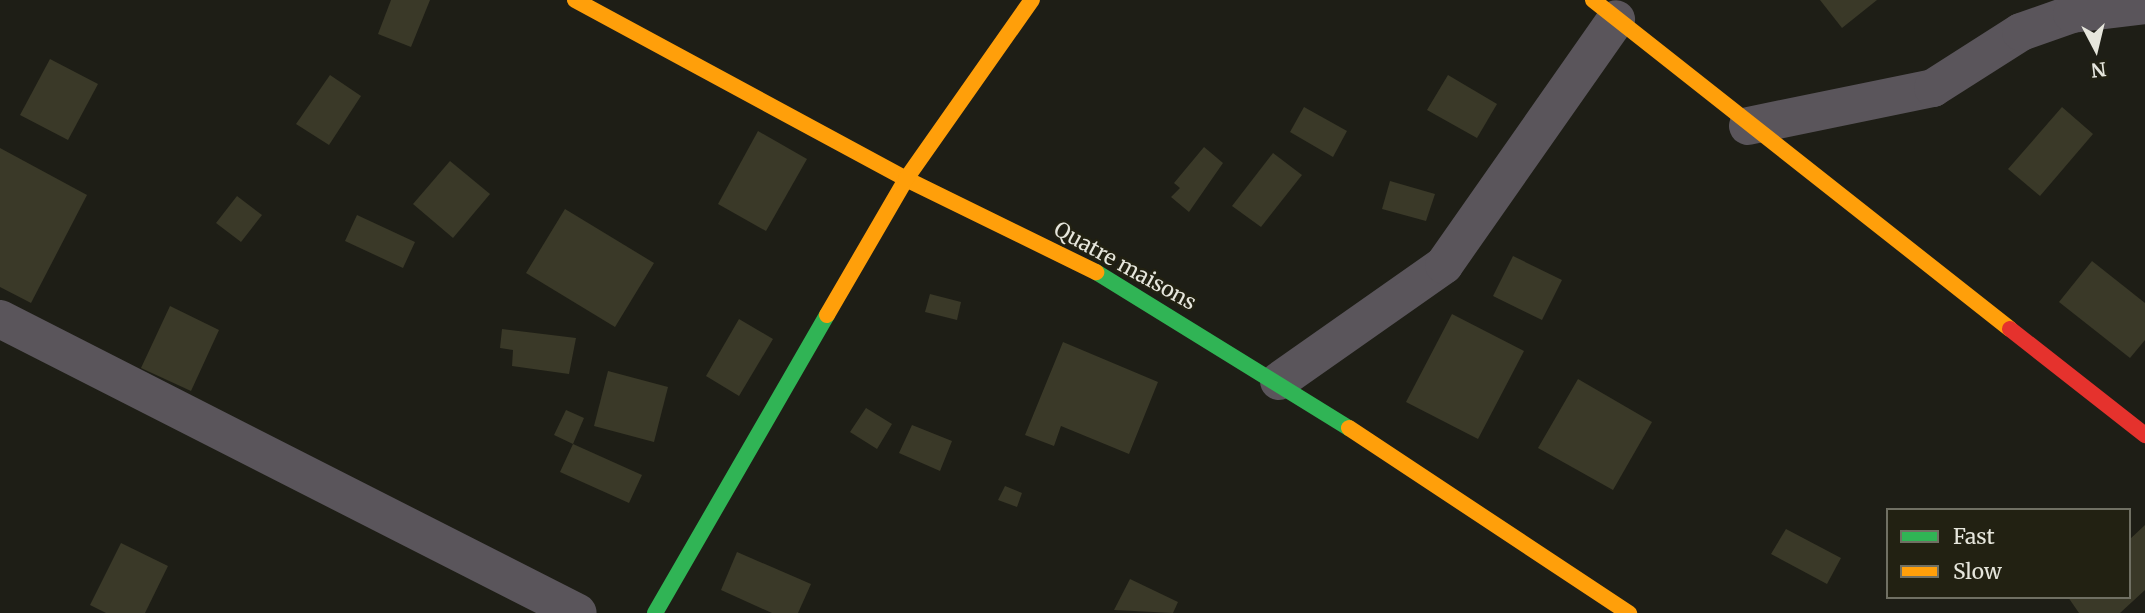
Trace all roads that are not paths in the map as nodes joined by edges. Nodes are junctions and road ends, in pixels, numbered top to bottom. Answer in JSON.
{"nodes":[{"id":1,"x":575,"y":0,"type":"edge"},
{"id":2,"x":1032,"y":0,"type":"edge"},
{"id":3,"x":2145,"y":5,"type":"edge"},
{"id":4,"x":1605,"y":10,"type":"edge"},
{"id":5,"x":1748,"y":126,"type":"junction"},
{"id":6,"x":906,"y":179,"type":"junction"},
{"id":7,"x":0,"y":319,"type":"edge"},
{"id":8,"x":1279,"y":381,"type":"junction"},
{"id":9,"x":2145,"y":435,"type":"edge"},
{"id":10,"x":578,"y":613,"type":"edge"},
{"id":11,"x":655,"y":613,"type":"edge"},
{"id":12,"x":1629,"y":613,"type":"edge"}],
"edges":[{"from":1,"to":6,"type":"street","name":"Quatre maisons"},
{"from":2,"to":6,"type":"street"},
{"from":3,"to":5,"type":"street"},
{"from":4,"to":5,"type":"street"},
{"from":4,"to":8,"type":"street"},
{"from":5,"to":9,"type":"street"},
{"from":6,"to":8,"type":"street","name":"Quatre maisons"},
{"from":6,"to":11,"type":"street"},
{"from":7,"to":10,"type":"street"},
{"from":8,"to":12,"type":"street","name":"Quatre maisons"}]}
